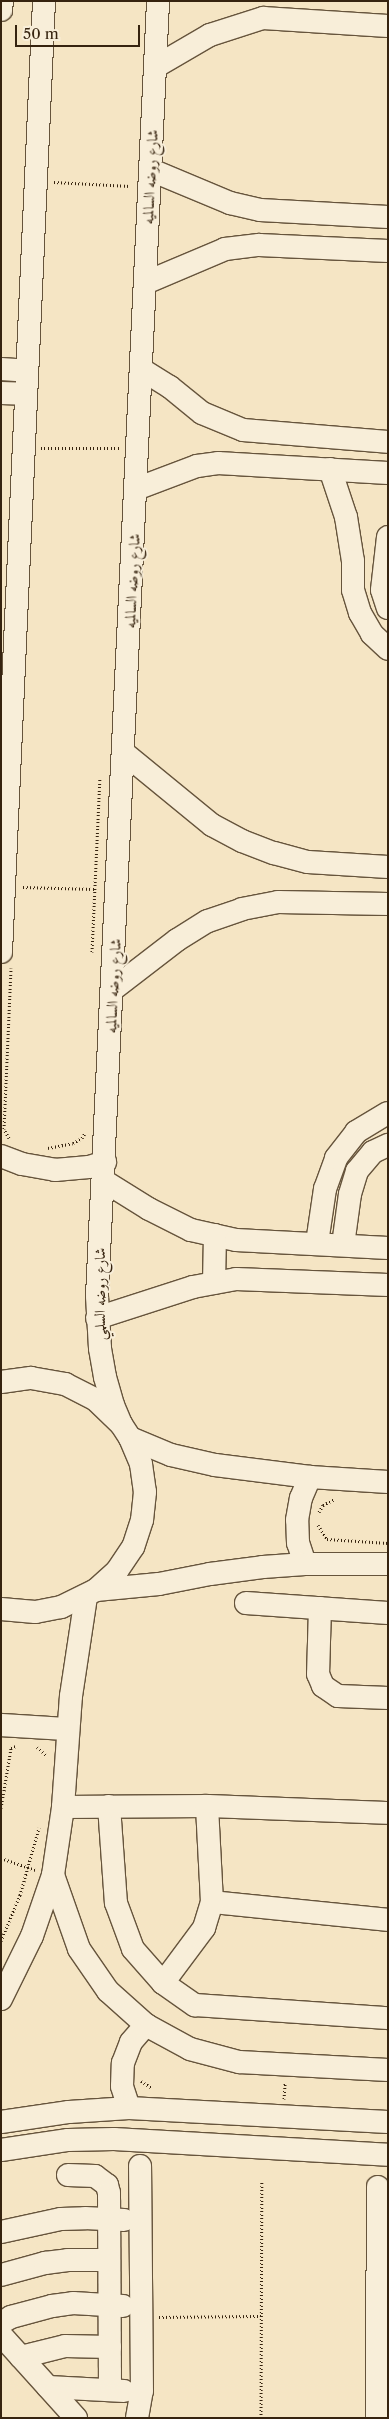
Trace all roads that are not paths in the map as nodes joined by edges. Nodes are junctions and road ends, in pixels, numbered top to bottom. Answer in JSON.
{"nodes":[{"id":1,"x":2,"y":1,"type":"edge"},
{"id":2,"x":44,"y":1,"type":"edge"},
{"id":3,"x":158,"y":1,"type":"edge"},
{"id":4,"x":263,"y":9,"type":"edge"},
{"id":5,"x":1,"y":10,"type":"edge"},
{"id":6,"x":388,"y":26,"type":"edge"},
{"id":7,"x":156,"y":67,"type":"junction"},
{"id":8,"x":140,"y":185,"type":"junction"},
{"id":9,"x":260,"y":210,"type":"junction"},
{"id":10,"x":388,"y":217,"type":"edge"},
{"id":11,"x":259,"y":245,"type":"junction"},
{"id":12,"x":388,"y":251,"type":"edge"},
{"id":13,"x":145,"y":283,"type":"junction"},
{"id":14,"x":1,"y":369,"type":"edge"},
{"id":15,"x":142,"y":369,"type":"junction"},
{"id":16,"x":26,"y":371,"type":"junction"},
{"id":17,"x":1,"y":393,"type":"edge"},
{"id":18,"x":25,"y":394,"type":"junction"},
{"id":19,"x":388,"y":442,"type":"edge"},
{"id":20,"x":330,"y":469,"type":"junction"},
{"id":21,"x":388,"y":473,"type":"edge"},
{"id":22,"x":136,"y":490,"type":"junction"},
{"id":23,"x":388,"y":537,"type":"edge"},
{"id":24,"x":388,"y":608,"type":"edge"},
{"id":25,"x":388,"y":649,"type":"edge"},
{"id":26,"x":124,"y":752,"type":"junction"},
{"id":27,"x":342,"y":865,"type":"junction"},
{"id":28,"x":388,"y":867,"type":"edge"},
{"id":29,"x":341,"y":903,"type":"junction"},
{"id":30,"x":388,"y":904,"type":"edge"},
{"id":31,"x":6,"y":958,"type":"edge"},
{"id":32,"x":112,"y":990,"type":"junction"},
{"id":33,"x":388,"y":1113,"type":"edge"},
{"id":34,"x":388,"y":1145,"type":"edge"},
{"id":35,"x":8,"y":1148,"type":"edge"},
{"id":36,"x":104,"y":1171,"type":"junction"},
{"id":37,"x":215,"y":1235,"type":"junction"},
{"id":38,"x":317,"y":1243,"type":"junction"},
{"id":39,"x":343,"y":1245,"type":"junction"},
{"id":40,"x":388,"y":1248,"type":"edge"},
{"id":41,"x":214,"y":1283,"type":"junction"},
{"id":42,"x":388,"y":1285,"type":"edge"},
{"id":43,"x":97,"y":1318,"type":"junction"},
{"id":44,"x":1,"y":1382,"type":"edge"},
{"id":45,"x":126,"y":1431,"type":"junction"},
{"id":46,"x":310,"y":1477,"type":"junction"},
{"id":47,"x":388,"y":1482,"type":"edge"},
{"id":48,"x":305,"y":1564,"type":"junction"},
{"id":49,"x":388,"y":1564,"type":"edge"},
{"id":50,"x":91,"y":1593,"type":"junction"},
{"id":51,"x":246,"y":1603,"type":"dead end"},
{"id":52,"x":320,"y":1608,"type":"junction"},
{"id":53,"x":1,"y":1609,"type":"edge"},
{"id":54,"x":388,"y":1613,"type":"edge"},
{"id":55,"x":388,"y":1698,"type":"edge"},
{"id":56,"x":1,"y":1725,"type":"edge"},
{"id":57,"x":67,"y":1729,"type":"junction"},
{"id":58,"x":63,"y":1806,"type":"junction"},
{"id":59,"x":109,"y":1806,"type":"junction"},
{"id":60,"x":207,"y":1806,"type":"junction"},
{"id":61,"x":388,"y":1813,"type":"edge"},
{"id":62,"x":53,"y":1875,"type":"junction"},
{"id":63,"x":212,"y":1902,"type":"junction"},
{"id":64,"x":388,"y":1920,"type":"edge"},
{"id":65,"x":163,"y":1983,"type":"junction"},
{"id":66,"x":1,"y":1999,"type":"edge"},
{"id":67,"x":388,"y":2018,"type":"edge"},
{"id":68,"x":146,"y":2025,"type":"junction"},
{"id":69,"x":388,"y":2070,"type":"edge"},
{"id":70,"x":129,"y":2108,"type":"junction"},
{"id":71,"x":1,"y":2122,"type":"edge"},
{"id":72,"x":388,"y":2122,"type":"edge"},
{"id":73,"x":1,"y":2150,"type":"edge"},
{"id":74,"x":388,"y":2154,"type":"edge"},
{"id":75,"x":140,"y":2166,"type":"dead end"},
{"id":76,"x":68,"y":2175,"type":"dead end"},
{"id":77,"x":378,"y":2187,"type":"dead end"},
{"id":78,"x":109,"y":2219,"type":"junction"},
{"id":79,"x":141,"y":2222,"type":"junction"},
{"id":80,"x":1,"y":2232,"type":"edge"},
{"id":81,"x":383,"y":2253,"type":"edge"},
{"id":82,"x":109,"y":2260,"type":"junction"},
{"id":83,"x":1,"y":2275,"type":"edge"},
{"id":84,"x":110,"y":2305,"type":"junction"},
{"id":85,"x":142,"y":2312,"type":"junction"},
{"id":86,"x":1,"y":2323,"type":"edge"},
{"id":87,"x":1,"y":2335,"type":"edge"},
{"id":88,"x":110,"y":2346,"type":"junction"},
{"id":89,"x":21,"y":2357,"type":"junction"},
{"id":90,"x":48,"y":2387,"type":"junction"},
{"id":91,"x":110,"y":2390,"type":"junction"},
{"id":92,"x":142,"y":2391,"type":"junction"},
{"id":93,"x":76,"y":2418,"type":"edge"},
{"id":94,"x":137,"y":2418,"type":"edge"},
{"id":95,"x":377,"y":2418,"type":"edge"}],
"edges":[{"from":1,"to":5,"type":"street"},
{"from":2,"to":16,"type":"street"},
{"from":3,"to":7,"type":"street","name":"شارع روضه السالميه"},
{"from":4,"to":6,"type":"street"},
{"from":4,"to":7,"type":"street"},
{"from":7,"to":8,"type":"street","name":"شارع روضه السالميه"},
{"from":8,"to":9,"type":"street"},
{"from":8,"to":13,"type":"street","name":"شارع روضه السالميه"},
{"from":9,"to":10,"type":"street"},
{"from":9,"to":11,"type":"street"},
{"from":11,"to":12,"type":"street"},
{"from":11,"to":13,"type":"street"},
{"from":13,"to":15,"type":"street","name":"شارع روضه السالميه"},
{"from":14,"to":16,"type":"street"},
{"from":15,"to":19,"type":"street"},
{"from":15,"to":22,"type":"street","name":"شارع روضه السالميه"},
{"from":16,"to":18,"type":"street"},
{"from":17,"to":18,"type":"street"},
{"from":18,"to":31,"type":"street"},
{"from":20,"to":21,"type":"street"},
{"from":20,"to":22,"type":"street"},
{"from":20,"to":25,"type":"street"},
{"from":22,"to":26,"type":"street","name":"شارع روضه السالميه"},
{"from":23,"to":24,"type":"street"},
{"from":26,"to":27,"type":"street"},
{"from":26,"to":32,"type":"street","name":"شارع روضه السالميه"},
{"from":27,"to":28,"type":"street"},
{"from":27,"to":29,"type":"street"},
{"from":29,"to":30,"type":"street"},
{"from":29,"to":32,"type":"street"},
{"from":32,"to":36,"type":"street","name":"شارع روضه السالميه"},
{"from":33,"to":38,"type":"street"},
{"from":34,"to":39,"type":"street"},
{"from":35,"to":36,"type":"street"},
{"from":36,"to":37,"type":"street"},
{"from":36,"to":43,"type":"street","name":"شارع روضه السلمي"},
{"from":37,"to":38,"type":"street"},
{"from":37,"to":41,"type":"street"},
{"from":38,"to":39,"type":"street"},
{"from":39,"to":40,"type":"street"},
{"from":41,"to":42,"type":"street"},
{"from":41,"to":43,"type":"street"},
{"from":43,"to":45,"type":"street","name":"شارع روضه السلمي"},
{"from":44,"to":45,"type":"street"},
{"from":45,"to":46,"type":"street"},
{"from":45,"to":50,"type":"street","name":"شارع روضه السلمي"},
{"from":46,"to":47,"type":"street"},
{"from":46,"to":48,"type":"street"},
{"from":48,"to":49,"type":"street"},
{"from":48,"to":50,"type":"street"},
{"from":50,"to":53,"type":"street"},
{"from":50,"to":57,"type":"street"},
{"from":51,"to":52,"type":"street"},
{"from":52,"to":54,"type":"street"},
{"from":52,"to":55,"type":"street"},
{"from":56,"to":57,"type":"street"},
{"from":57,"to":58,"type":"street"},
{"from":58,"to":59,"type":"street"},
{"from":58,"to":62,"type":"street"},
{"from":59,"to":60,"type":"street"},
{"from":59,"to":65,"type":"street"},
{"from":60,"to":61,"type":"street"},
{"from":60,"to":63,"type":"street"},
{"from":62,"to":66,"type":"street"},
{"from":62,"to":68,"type":"street"},
{"from":63,"to":64,"type":"street"},
{"from":63,"to":65,"type":"street"},
{"from":65,"to":67,"type":"street"},
{"from":68,"to":69,"type":"street"},
{"from":68,"to":70,"type":"street"},
{"from":70,"to":71,"type":"street"},
{"from":70,"to":72,"type":"street"},
{"from":73,"to":74,"type":"street"},
{"from":75,"to":79,"type":"street"},
{"from":76,"to":78,"type":"street"},
{"from":77,"to":81,"type":"street"},
{"from":78,"to":79,"type":"street"},
{"from":78,"to":80,"type":"street"},
{"from":78,"to":82,"type":"street"},
{"from":79,"to":85,"type":"street"},
{"from":81,"to":95,"type":"street"},
{"from":82,"to":83,"type":"street"},
{"from":82,"to":84,"type":"street"},
{"from":84,"to":85,"type":"street"},
{"from":84,"to":86,"type":"street"},
{"from":84,"to":88,"type":"street"},
{"from":85,"to":92,"type":"street"},
{"from":87,"to":89,"type":"street"},
{"from":88,"to":89,"type":"street"},
{"from":88,"to":91,"type":"street"},
{"from":89,"to":90,"type":"street"},
{"from":90,"to":91,"type":"street"},
{"from":90,"to":93,"type":"street"},
{"from":91,"to":92,"type":"street"},
{"from":92,"to":94,"type":"street"}]}
